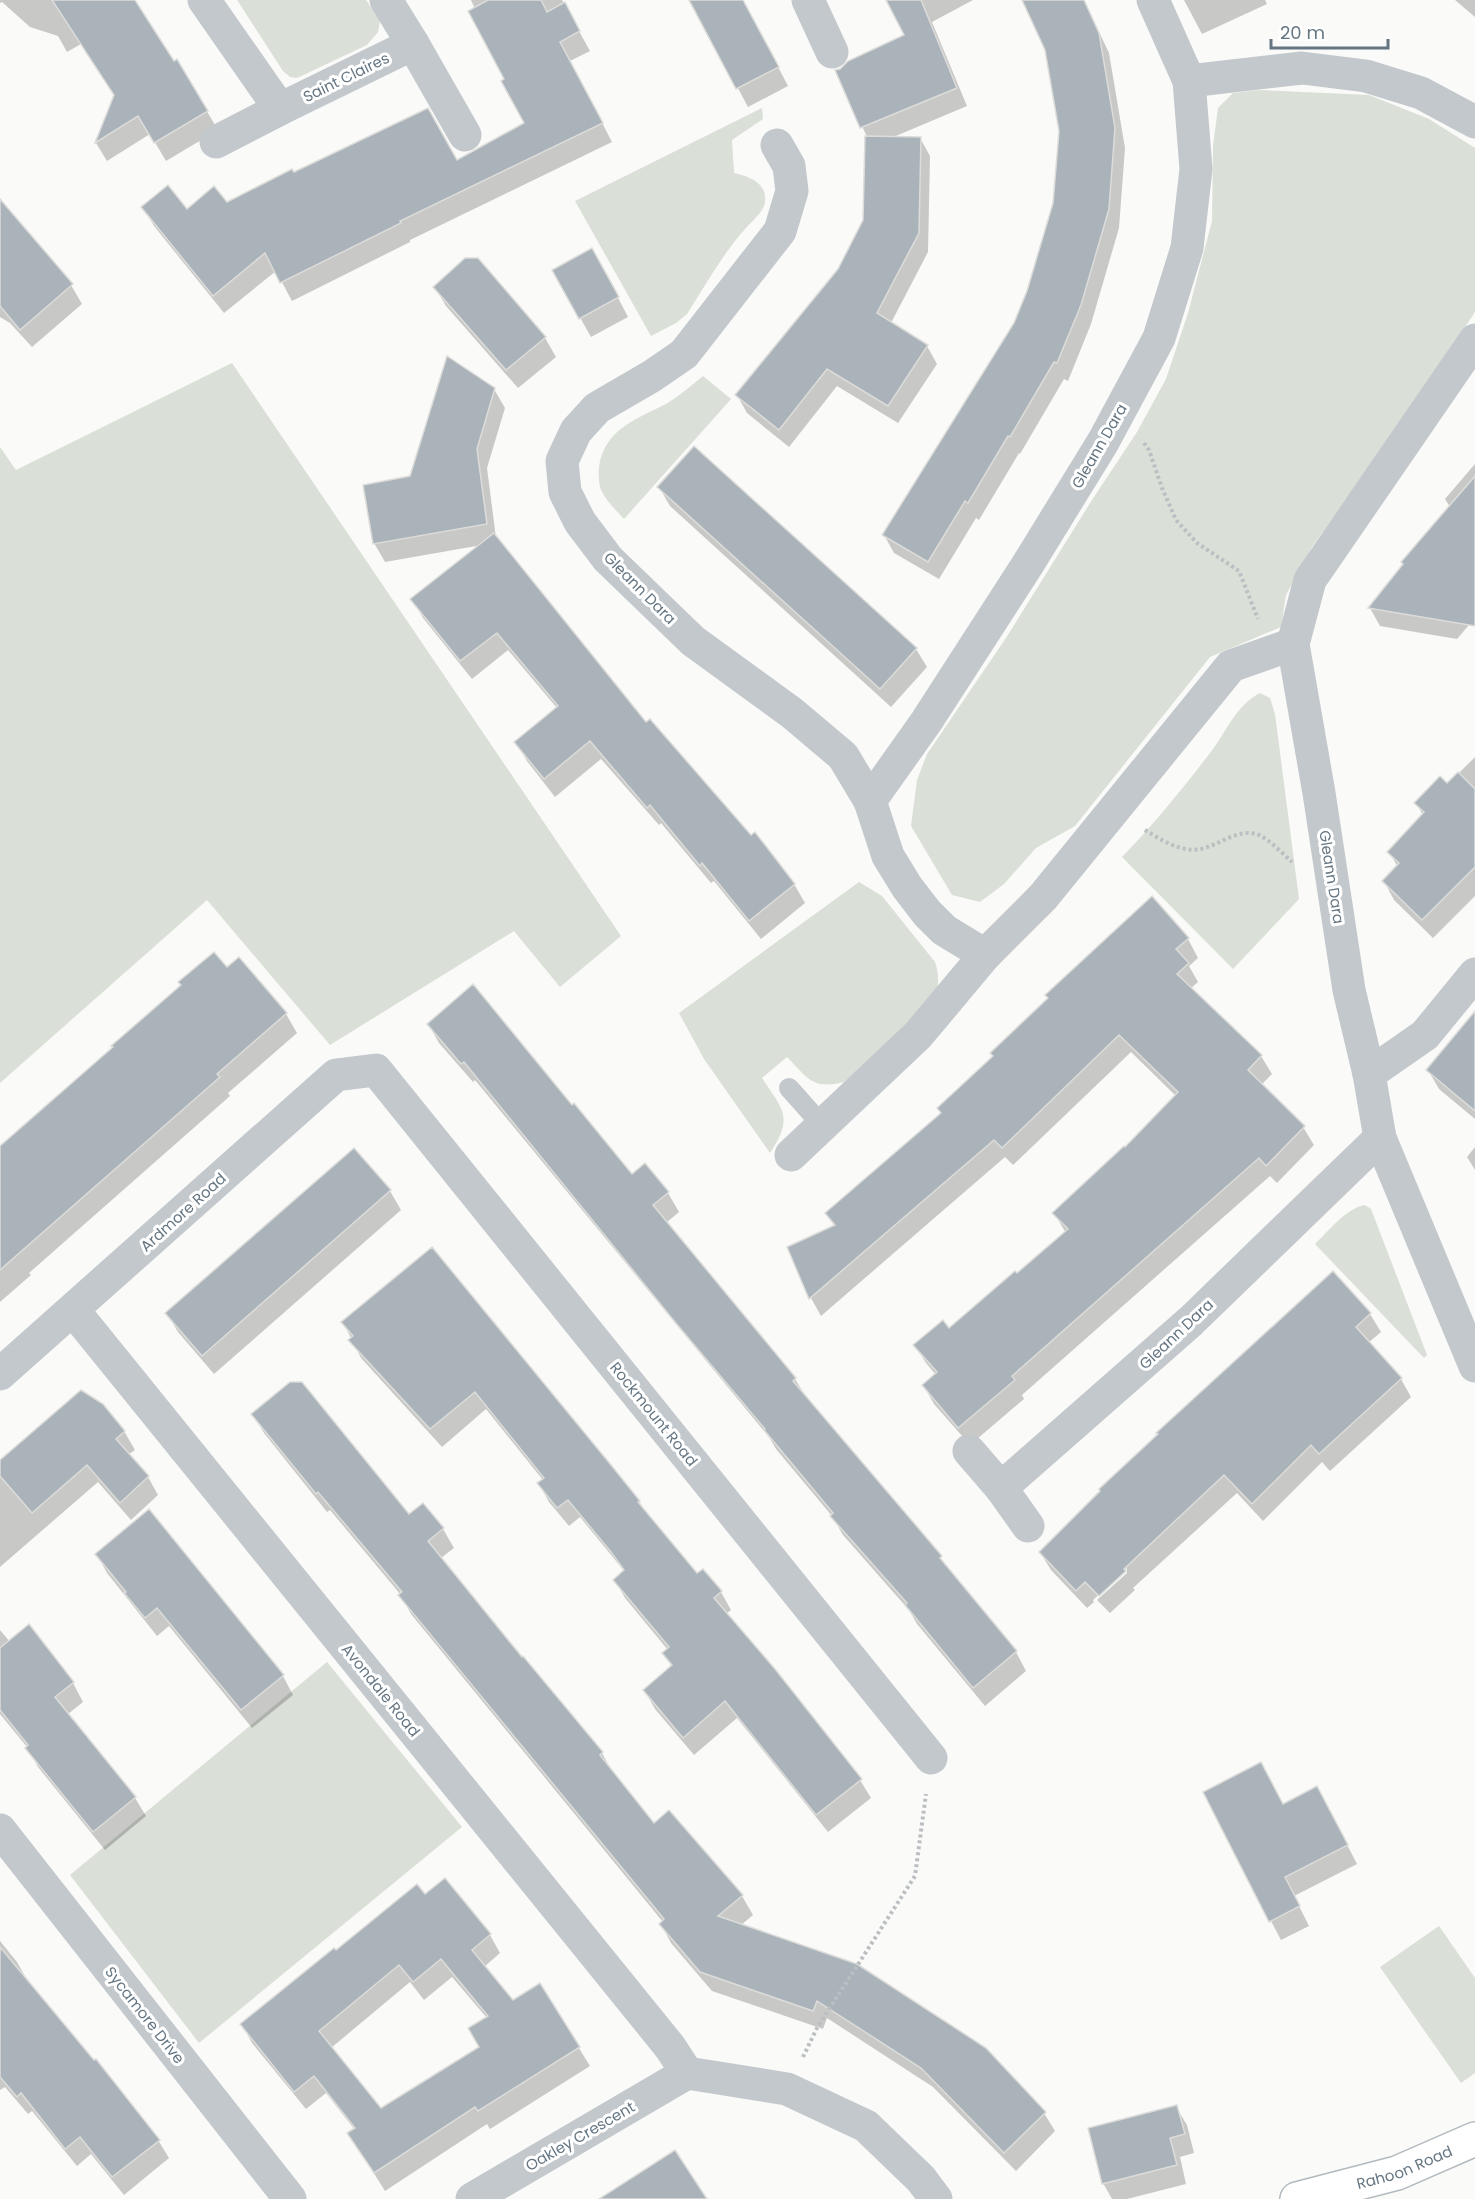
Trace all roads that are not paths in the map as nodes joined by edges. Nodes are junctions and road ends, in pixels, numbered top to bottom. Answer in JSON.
{"nodes":[{"id":1,"x":204,"y":0,"type":"edge"},
{"id":2,"x":386,"y":0,"type":"edge"},
{"id":3,"x":808,"y":0,"type":"edge"},
{"id":4,"x":1153,"y":0,"type":"edge"},
{"id":5,"x":413,"y":44,"type":"junction"},
{"id":6,"x":832,"y":52,"type":"dead end"},
{"id":7,"x":1189,"y":81,"type":"junction"},
{"id":8,"x":280,"y":109,"type":"junction"},
{"id":9,"x":1475,"y":122,"type":"edge"},
{"id":10,"x":465,"y":135,"type":"dead end"},
{"id":11,"x":216,"y":142,"type":"dead end"},
{"id":12,"x":777,"y":145,"type":"dead end"},
{"id":13,"x":1475,"y":340,"type":"edge"},
{"id":14,"x":1293,"y":644,"type":"junction"},
{"id":15,"x":870,"y":801,"type":"junction"},
{"id":16,"x":985,"y":955,"type":"junction"},
{"id":17,"x":1475,"y":974,"type":"edge"},
{"id":18,"x":376,"y":1070,"type":"joint"},
{"id":19,"x":1369,"y":1074,"type":"junction"},
{"id":20,"x":789,"y":1088,"type":"dead end"},
{"id":21,"x":822,"y":1125,"type":"junction"},
{"id":22,"x":1380,"y":1138,"type":"junction"},
{"id":23,"x":791,"y":1155,"type":"dead end"},
{"id":24,"x":74,"y":1310,"type":"junction"},
{"id":25,"x":1472,"y":1352,"type":"edge"},
{"id":26,"x":0,"y":1374,"type":"edge"},
{"id":27,"x":969,"y":1451,"type":"dead end"},
{"id":28,"x":1001,"y":1488,"type":"junction"},
{"id":29,"x":1028,"y":1526,"type":"dead end"},
{"id":30,"x":931,"y":1758,"type":"road end"},
{"id":31,"x":0,"y":1830,"type":"edge"},
{"id":32,"x":687,"y":2073,"type":"junction"},
{"id":33,"x":1475,"y":2139,"type":"edge"},
{"id":34,"x":290,"y":2199,"type":"edge"},
{"id":35,"x":472,"y":2199,"type":"edge"},
{"id":36,"x":936,"y":2199,"type":"edge"},
{"id":37,"x":1297,"y":2199,"type":"edge"}],
"edges":[{"from":1,"to":8,"type":"street"},
{"from":2,"to":5,"type":"street"},
{"from":3,"to":6,"type":"street"},
{"from":4,"to":7,"type":"street","name":"Gleann Dara"},
{"from":5,"to":8,"type":"street","name":"Saint Claires"},
{"from":5,"to":10,"type":"street"},
{"from":7,"to":9,"type":"street"},
{"from":7,"to":15,"type":"street","name":"Gleann Dara"},
{"from":8,"to":11,"type":"street","name":"Saint Claires"},
{"from":12,"to":15,"type":"street","name":"Gleann Dara"},
{"from":13,"to":14,"type":"street","name":"Gleann Dara"},
{"from":14,"to":16,"type":"street"},
{"from":14,"to":19,"type":"street","name":"Gleann Dara"},
{"from":15,"to":16,"type":"street","name":"Gleann Dara"},
{"from":16,"to":21,"type":"street"},
{"from":17,"to":19,"type":"street"},
{"from":18,"to":24,"type":"street","name":"Ardmore Road"},
{"from":18,"to":30,"type":"street","name":"Rockmount Road"},
{"from":19,"to":22,"type":"street","name":"Gleann Dara"},
{"from":20,"to":21,"type":"lane"},
{"from":21,"to":23,"type":"street"},
{"from":22,"to":25,"type":"street","name":"Gleann Dara"},
{"from":22,"to":28,"type":"street","name":"Gleann Dara"},
{"from":24,"to":26,"type":"street","name":"Ardmore Road"},
{"from":24,"to":32,"type":"street","name":"Avondale Road"},
{"from":27,"to":28,"type":"street"},
{"from":28,"to":29,"type":"street"},
{"from":31,"to":34,"type":"street","name":"Sycamore Drive"},
{"from":32,"to":35,"type":"street","name":"Oakley Crescent"},
{"from":32,"to":36,"type":"street"},
{"from":33,"to":37,"type":"street","name":"Rahoon Road"}]}
